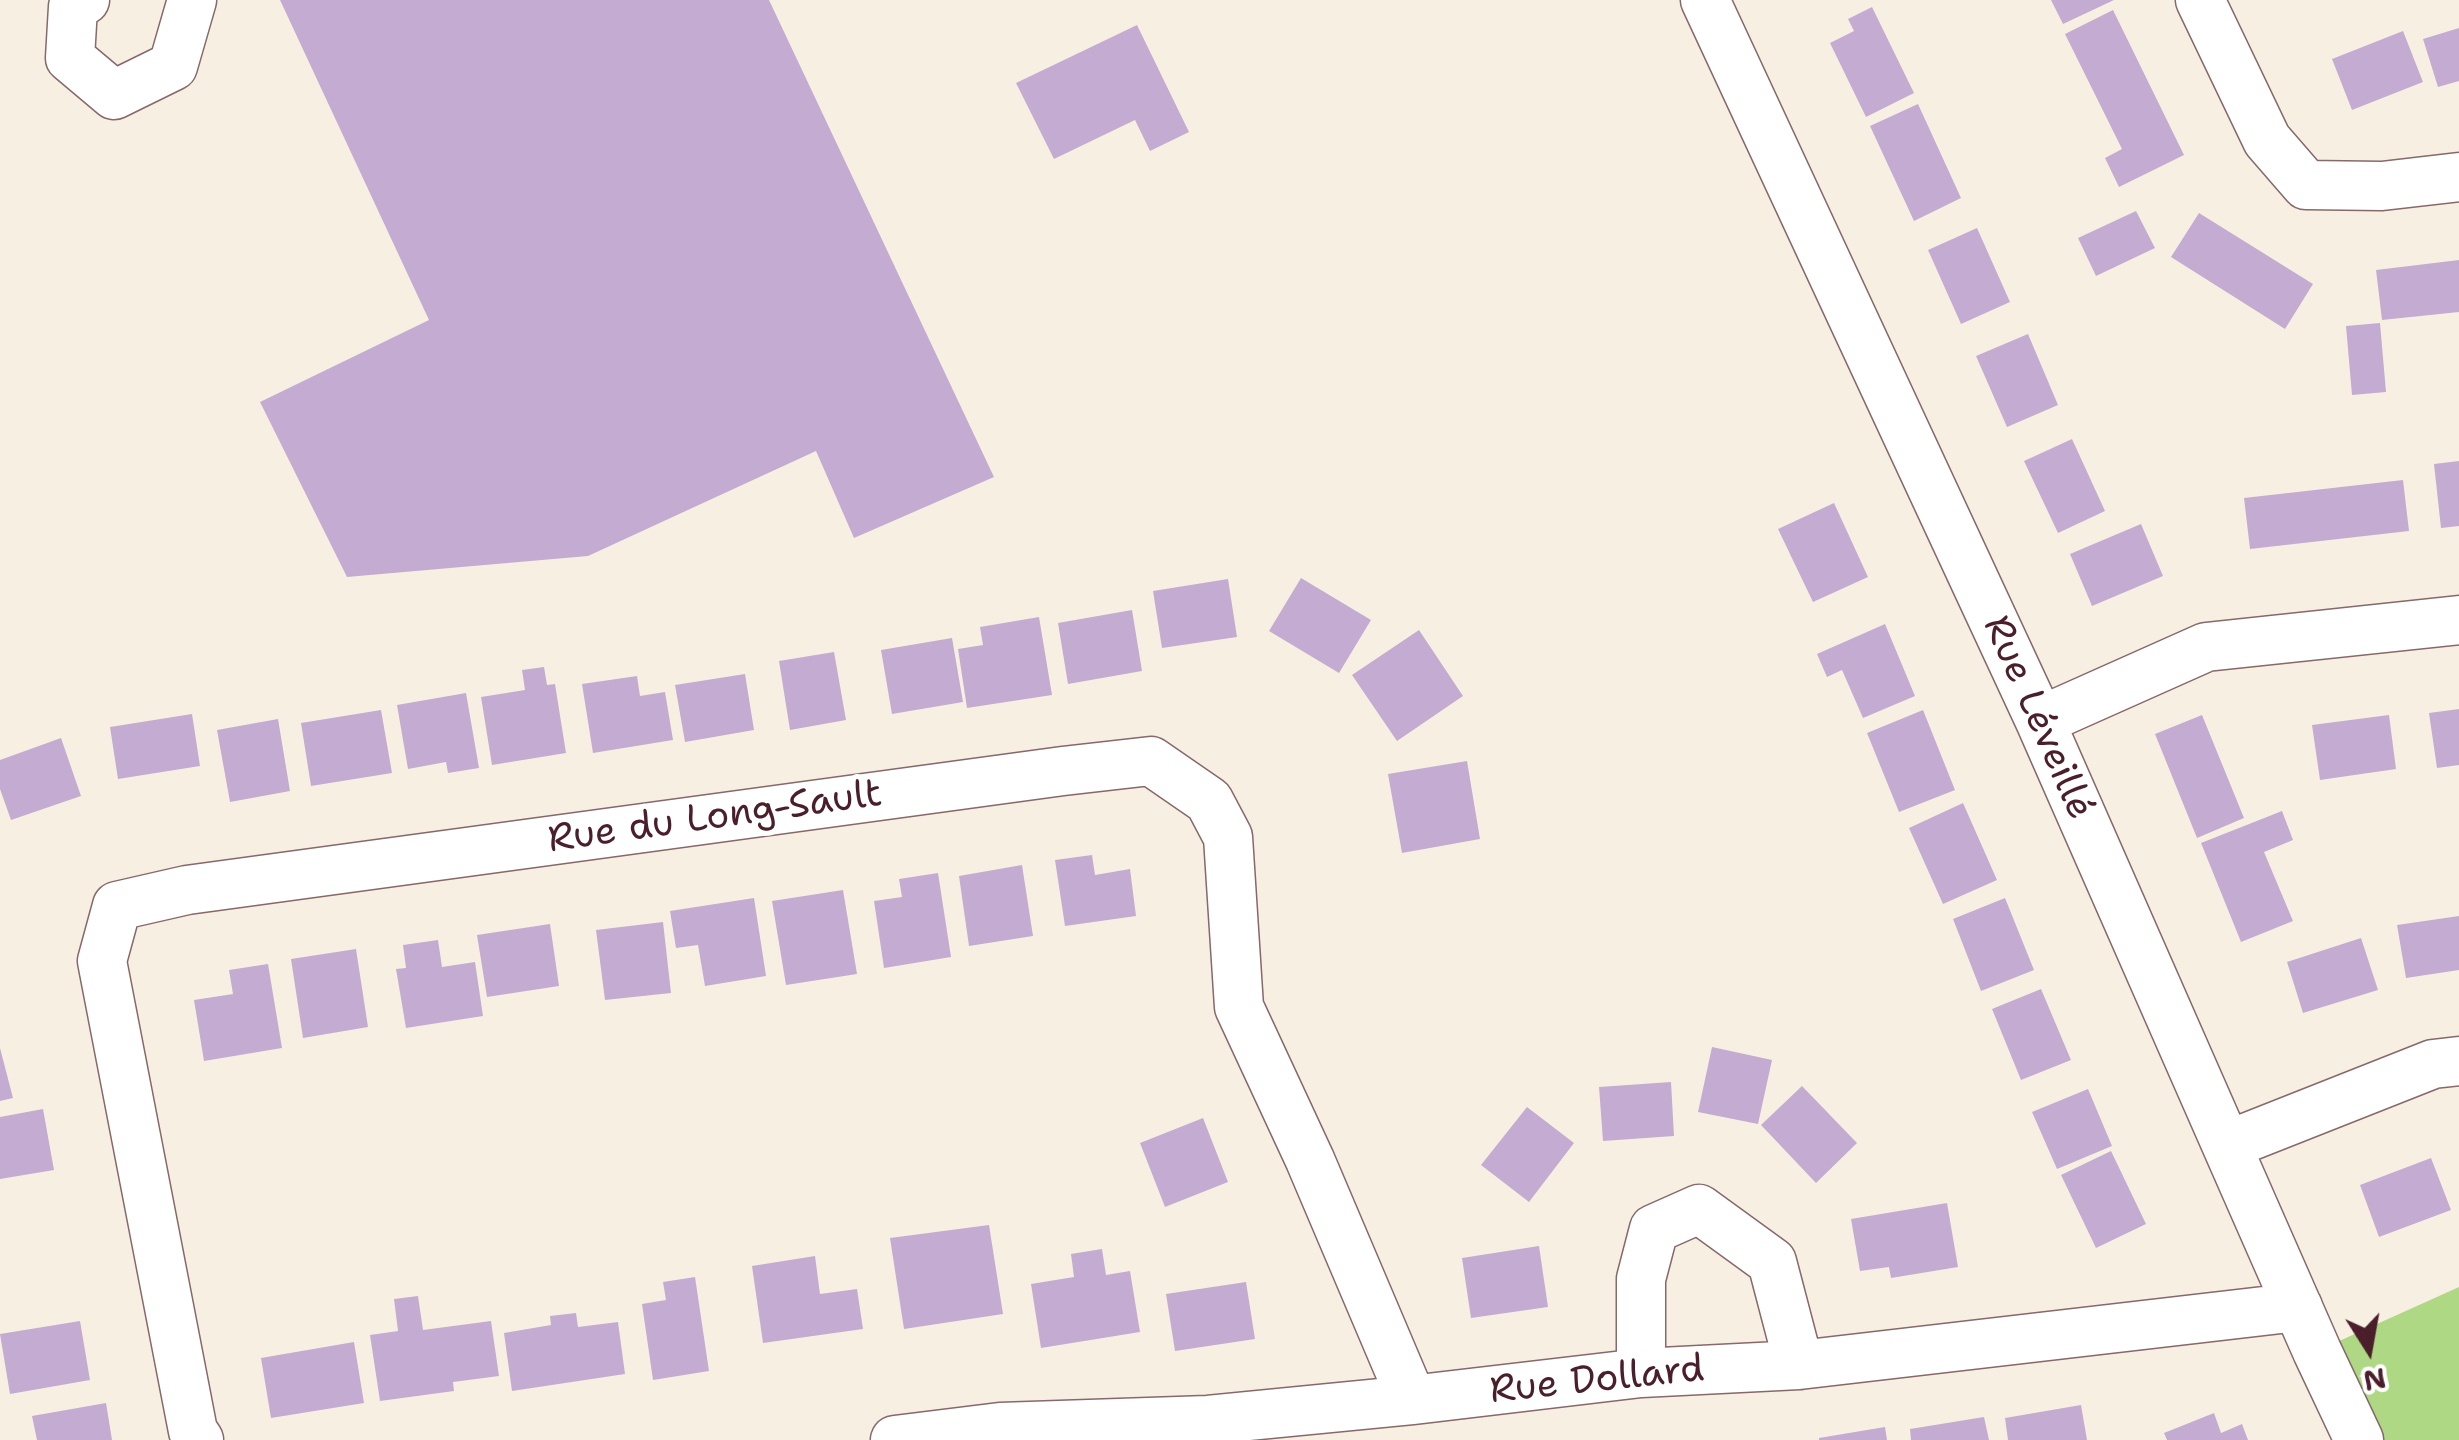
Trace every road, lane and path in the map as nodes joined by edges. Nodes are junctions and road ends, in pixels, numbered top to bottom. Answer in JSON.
{"nodes":[{"id":1,"x":84,"y":0,"type":"edge"},
{"id":2,"x":192,"y":0,"type":"edge"},
{"id":3,"x":2200,"y":0,"type":"edge"},
{"id":4,"x":1717,"y":4,"type":"edge"},
{"id":5,"x":2459,"y":178,"type":"edge"},
{"id":6,"x":2459,"y":620,"type":"edge"},
{"id":7,"x":2040,"y":721,"type":"junction"},
{"id":8,"x":2459,"y":1061,"type":"edge"},
{"id":9,"x":2228,"y":1144,"type":"junction"},
{"id":10,"x":2298,"y":1307,"type":"junction"},
{"id":11,"x":1799,"y":1364,"type":"junction"},
{"id":12,"x":1642,"y":1373,"type":"junction"},
{"id":13,"x":1412,"y":1400,"type":"junction"},
{"id":14,"x":198,"y":1440,"type":"edge"},
{"id":15,"x":895,"y":1440,"type":"edge"},
{"id":16,"x":2360,"y":1440,"type":"edge"}],
"edges":[{"from":1,"to":2,"type":"street"},
{"from":3,"to":5,"type":"street"},
{"from":4,"to":7,"type":"street","name":"Rue Léveillé"},
{"from":6,"to":7,"type":"street"},
{"from":7,"to":9,"type":"street","name":"Rue Léveillé"},
{"from":8,"to":9,"type":"street"},
{"from":9,"to":10,"type":"street","name":"Rue Léveillé"},
{"from":10,"to":11,"type":"street","name":"Rue Dollard"},
{"from":10,"to":16,"type":"street","name":"Rue Léveillé"},
{"from":11,"to":12,"type":"street","name":"Rue Dollard"},
{"from":11,"to":12,"type":"street"},
{"from":12,"to":13,"type":"street","name":"Rue Dollard"},
{"from":13,"to":14,"type":"street","name":"Rue du Long-Sault"},
{"from":13,"to":15,"type":"street","name":"Rue Dollard"}]}
